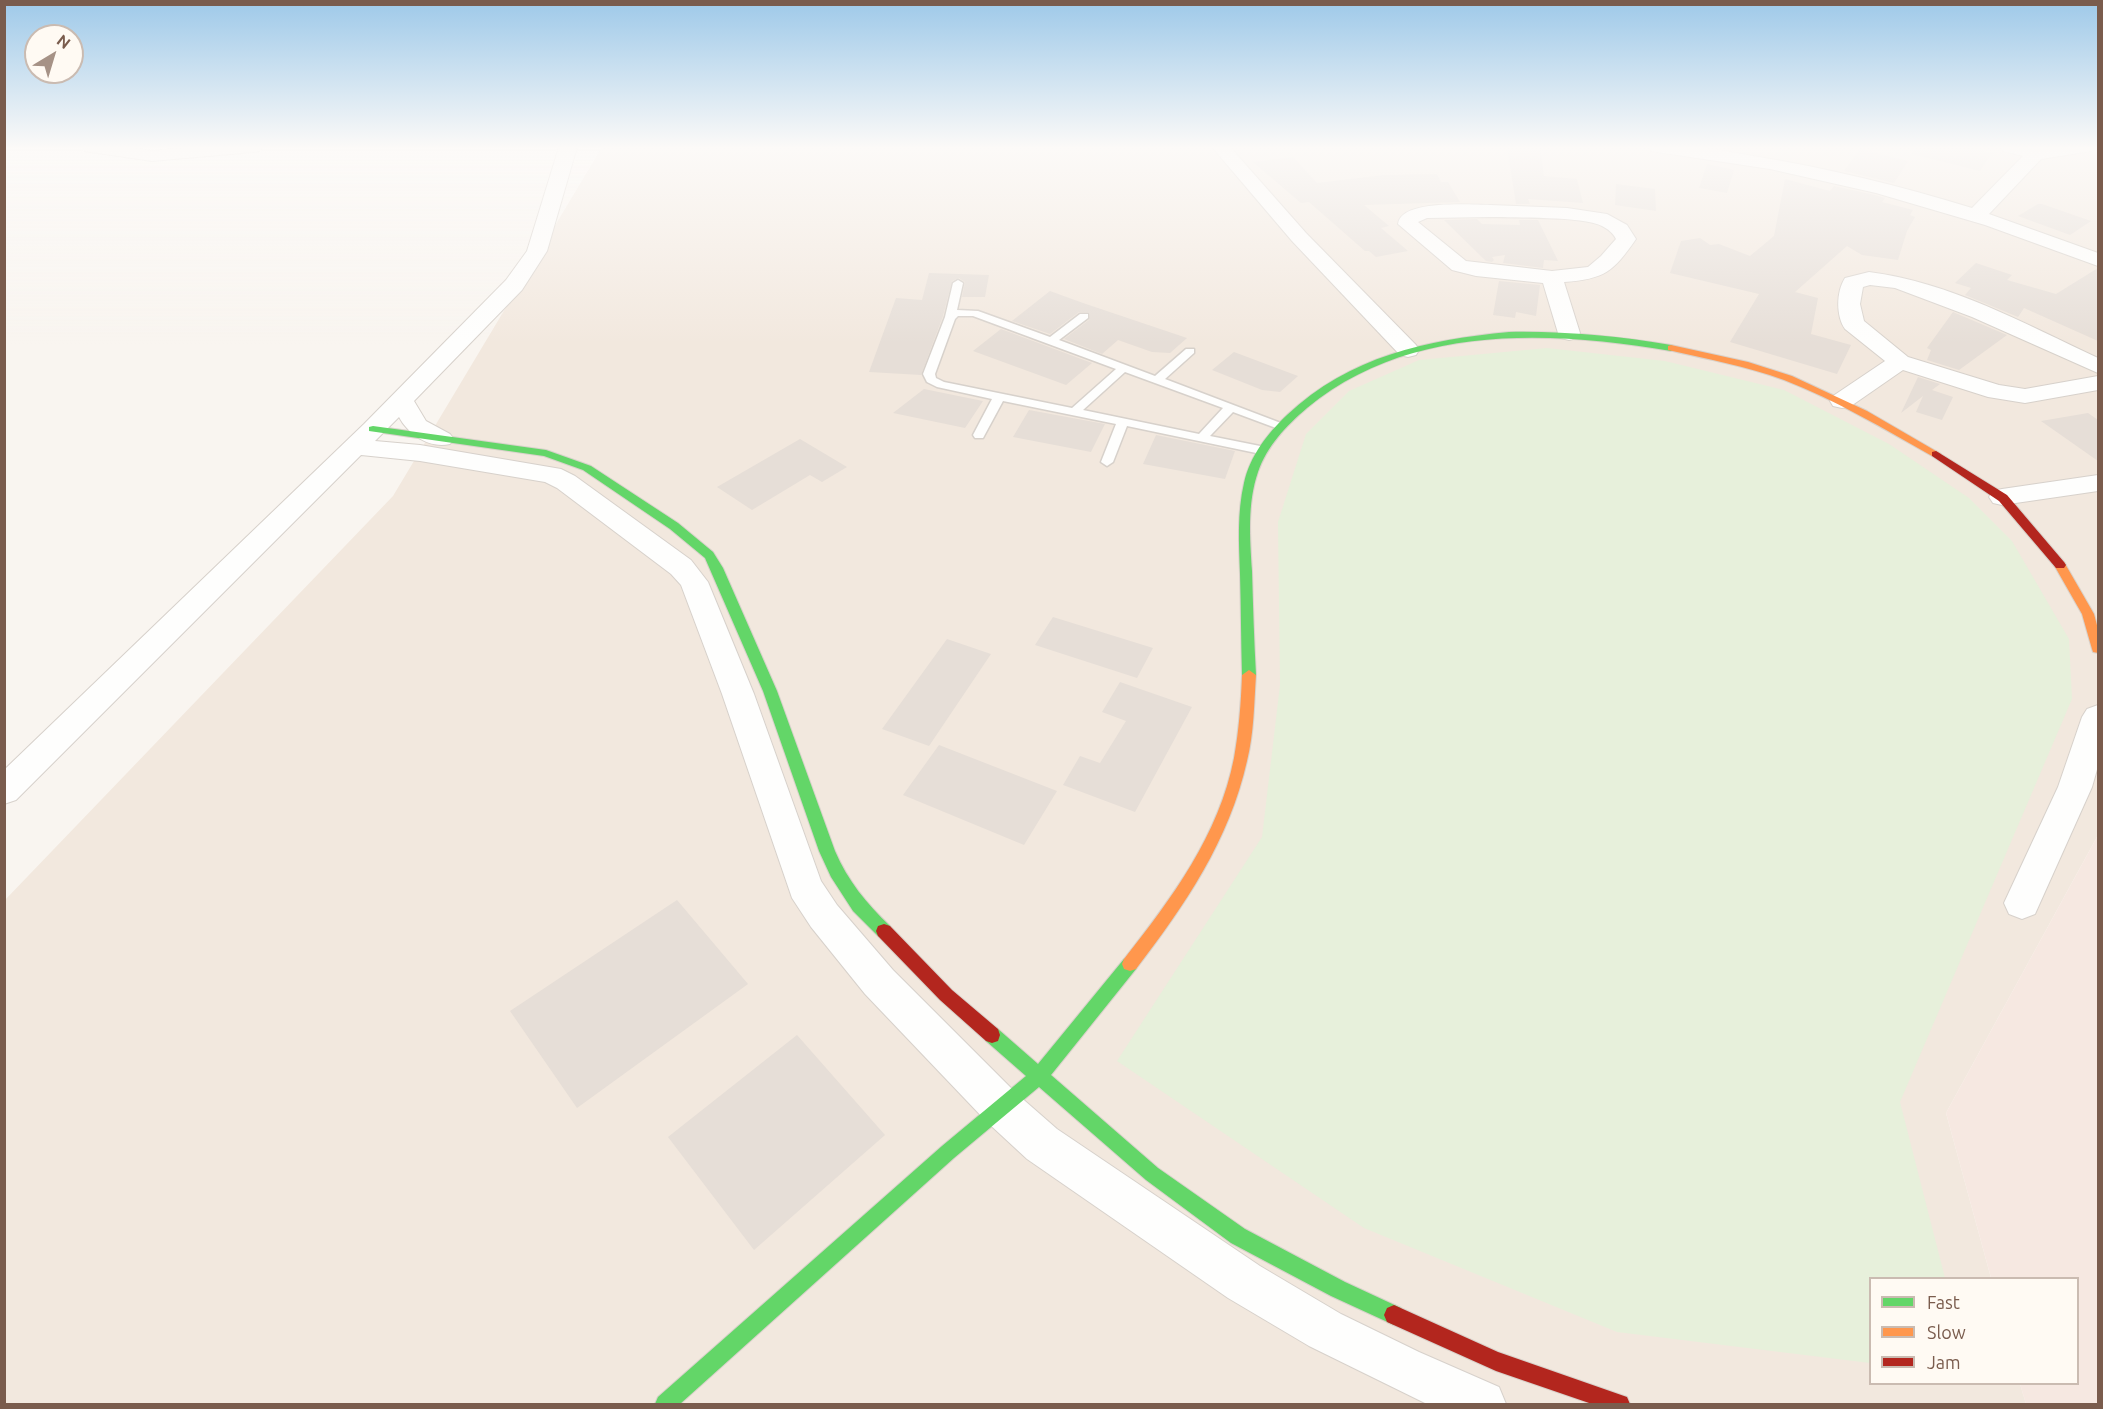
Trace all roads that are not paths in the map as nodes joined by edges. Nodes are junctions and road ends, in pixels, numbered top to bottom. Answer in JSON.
{"nodes":[{"id":1,"x":548,"y":213,"type":"edge"},
{"id":2,"x":1278,"y":213,"type":"edge"},
{"id":3,"x":1423,"y":213,"type":"edge"},
{"id":4,"x":1522,"y":213,"type":"edge"},
{"id":5,"x":1960,"y":213,"type":"edge"},
{"id":6,"x":1979,"y":213,"type":"edge"},
{"id":7,"x":1975,"y":217,"type":"junction"},
{"id":8,"x":2098,"y":260,"type":"edge"},
{"id":9,"x":1552,"y":277,"type":"junction"},
{"id":10,"x":958,"y":283,"type":"dead end"},
{"id":11,"x":1084,"y":316,"type":"dead end"},
{"id":12,"x":950,"y":317,"type":"junction"},
{"id":13,"x":1569,"y":333,"type":"junction"},
{"id":14,"x":1051,"y":341,"type":"junction"},
{"id":15,"x":1408,"y":350,"type":"junction"},
{"id":16,"x":1190,"y":351,"type":"dead end"},
{"id":17,"x":1900,"y":362,"type":"junction"},
{"id":18,"x":2098,"y":366,"type":"edge"},
{"id":19,"x":1124,"y":368,"type":"junction"},
{"id":20,"x":1157,"y":380,"type":"junction"},
{"id":21,"x":2098,"y":383,"type":"edge"},
{"id":22,"x":999,"y":397,"type":"junction"},
{"id":23,"x":401,"y":400,"type":"junction"},
{"id":24,"x":1842,"y":401,"type":"junction"},
{"id":25,"x":1231,"y":407,"type":"junction"},
{"id":26,"x":1073,"y":413,"type":"junction"},
{"id":27,"x":1123,"y":422,"type":"junction"},
{"id":28,"x":1280,"y":425,"type":"junction"},
{"id":29,"x":979,"y":435,"type":"dead end"},
{"id":30,"x":1203,"y":437,"type":"junction"},
{"id":31,"x":364,"y":438,"type":"junction"},
{"id":32,"x":430,"y":446,"type":"junction"},
{"id":33,"x":1261,"y":450,"type":"junction"},
{"id":34,"x":1107,"y":462,"type":"dead end"},
{"id":35,"x":2098,"y":483,"type":"edge"},
{"id":36,"x":313,"y":487,"type":"junction"},
{"id":37,"x":2002,"y":497,"type":"junction"},
{"id":38,"x":2098,"y":649,"type":"edge"},
{"id":39,"x":2098,"y":717,"type":"edge"},
{"id":40,"x":4,"y":791,"type":"edge"},
{"id":41,"x":2087,"y":793,"type":"edge"},
{"id":42,"x":2022,"y":903,"type":"dead end"},
{"id":43,"x":1039,"y":1076,"type":"junction"},
{"id":44,"x":1002,"y":1108,"type":"junction"},
{"id":45,"x":665,"y":1404,"type":"edge"},
{"id":46,"x":1482,"y":1404,"type":"edge"},
{"id":47,"x":1620,"y":1404,"type":"edge"}],
"edges":[{"from":1,"to":23,"type":"street"},
{"from":2,"to":15,"type":"street"},
{"from":3,"to":9,"type":"street"},
{"from":4,"to":9,"type":"street"},
{"from":5,"to":7,"type":"street"},
{"from":6,"to":7,"type":"street"},
{"from":7,"to":8,"type":"street"},
{"from":9,"to":13,"type":"street"},
{"from":10,"to":12,"type":"lane"},
{"from":11,"to":14,"type":"lane"},
{"from":12,"to":14,"type":"lane"},
{"from":12,"to":22,"type":"lane"},
{"from":13,"to":15,"type":"street"},
{"from":13,"to":24,"type":"street"},
{"from":14,"to":19,"type":"lane"},
{"from":15,"to":28,"type":"street"},
{"from":16,"to":20,"type":"lane"},
{"from":17,"to":18,"type":"street"},
{"from":17,"to":21,"type":"street"},
{"from":17,"to":24,"type":"street"},
{"from":19,"to":20,"type":"lane"},
{"from":19,"to":26,"type":"lane"},
{"from":20,"to":25,"type":"lane"},
{"from":22,"to":26,"type":"lane"},
{"from":22,"to":29,"type":"lane"},
{"from":23,"to":31,"type":"street"},
{"from":23,"to":32,"type":"street"},
{"from":24,"to":37,"type":"street"},
{"from":25,"to":28,"type":"lane"},
{"from":25,"to":30,"type":"lane"},
{"from":26,"to":27,"type":"lane"},
{"from":27,"to":30,"type":"lane"},
{"from":27,"to":34,"type":"lane"},
{"from":28,"to":33,"type":"street"},
{"from":30,"to":33,"type":"lane"},
{"from":31,"to":32,"type":"street"},
{"from":31,"to":36,"type":"street"},
{"from":32,"to":36,"type":"street"},
{"from":32,"to":43,"type":"street"},
{"from":32,"to":44,"type":"street"},
{"from":33,"to":43,"type":"street"},
{"from":35,"to":37,"type":"street"},
{"from":36,"to":40,"type":"street"},
{"from":37,"to":38,"type":"street"},
{"from":39,"to":41,"type":"street"},
{"from":41,"to":42,"type":"street"},
{"from":43,"to":44,"type":"street"},
{"from":43,"to":47,"type":"street"},
{"from":44,"to":45,"type":"street"},
{"from":44,"to":46,"type":"street"}]}
